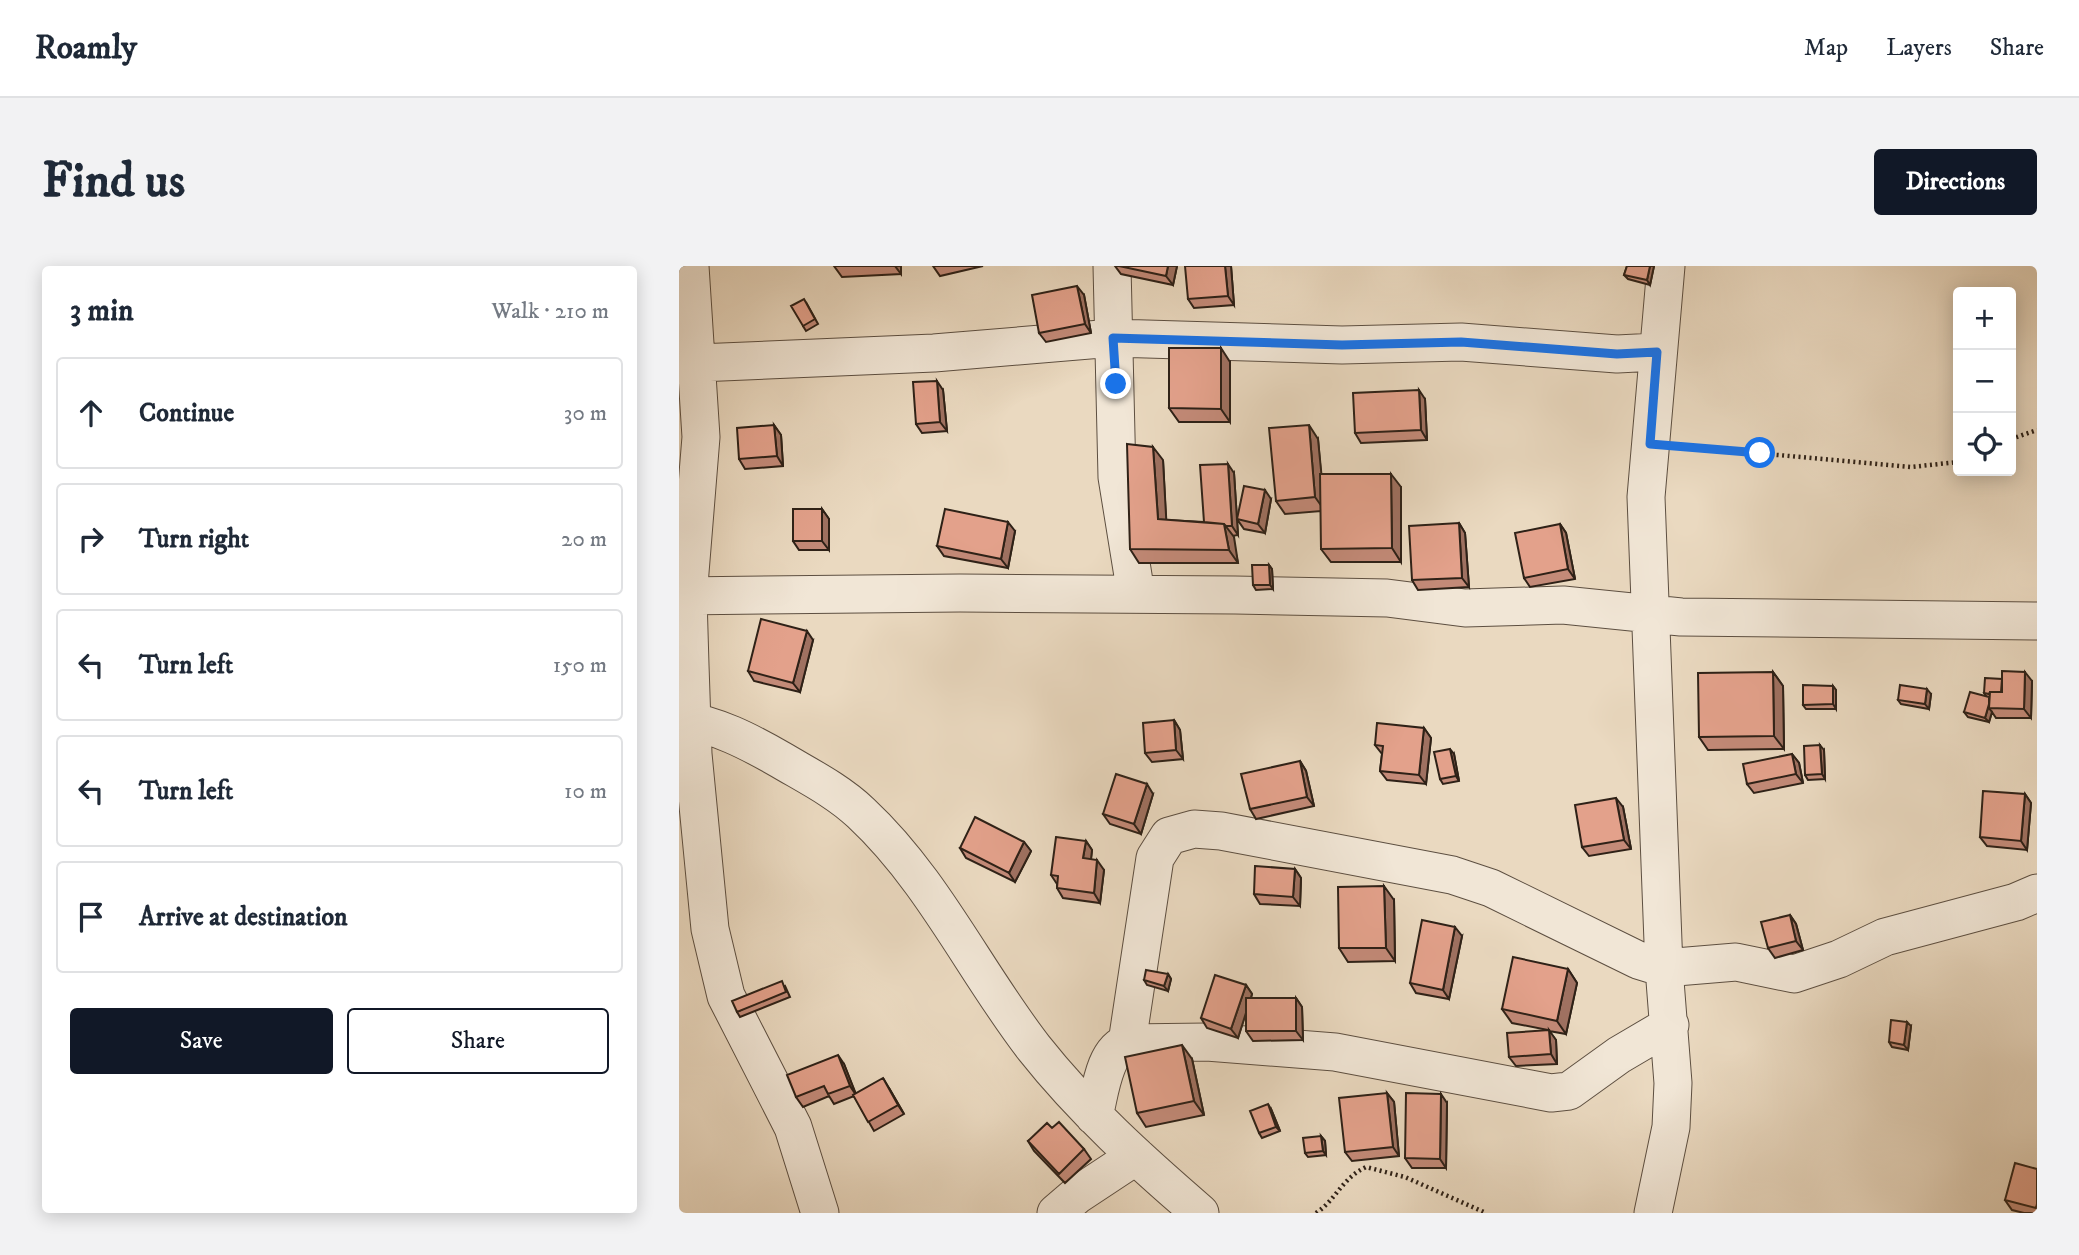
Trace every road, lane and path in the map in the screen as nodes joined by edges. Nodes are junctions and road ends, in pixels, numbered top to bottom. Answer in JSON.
{"nodes":[{"id":1,"x":690,"y":266,"type":"edge"},
{"id":2,"x":1112,"y":266,"type":"edge"},
{"id":3,"x":1666,"y":266,"type":"edge"},
{"id":4,"x":1113,"y":338,"type":"junction"},
{"id":5,"x":1657,"y":352,"type":"junction"},
{"id":6,"x":692,"y":372,"type":"edge"},
{"id":7,"x":2037,"y":430,"type":"edge"},
{"id":8,"x":2016,"y":437,"type":"edge"},
{"id":9,"x":1650,"y":444,"type":"junction"},
{"id":10,"x":1953,"y":463,"type":"edge"},
{"id":11,"x":1136,"y":594,"type":"junction"},
{"id":12,"x":684,"y":596,"type":"edge"},
{"id":13,"x":1651,"y":612,"type":"junction"},
{"id":14,"x":2037,"y":621,"type":"edge"},
{"id":15,"x":686,"y":719,"type":"edge"},
{"id":16,"x":2037,"y":893,"type":"edge"},
{"id":17,"x":695,"y":930,"type":"edge"},
{"id":18,"x":1664,"y":968,"type":"junction"},
{"id":19,"x":1670,"y":1025,"type":"junction"},
{"id":20,"x":1127,"y":1042,"type":"junction"},
{"id":21,"x":1094,"y":1116,"type":"junction"},
{"id":22,"x":1136,"y":1156,"type":"junction"},
{"id":23,"x":820,"y":1213,"type":"edge"},
{"id":24,"x":1056,"y":1213,"type":"edge"},
{"id":25,"x":1200,"y":1213,"type":"edge"},
{"id":26,"x":1316,"y":1213,"type":"edge"},
{"id":27,"x":1486,"y":1213,"type":"edge"},
{"id":28,"x":1653,"y":1213,"type":"edge"}],
"edges":[{"from":1,"to":6,"type":"street"},
{"from":2,"to":4,"type":"street"},
{"from":3,"to":5,"type":"street"},
{"from":4,"to":5,"type":"street"},
{"from":4,"to":6,"type":"street"},
{"from":4,"to":11,"type":"street"},
{"from":5,"to":9,"type":"street"},
{"from":6,"to":12,"type":"street"},
{"from":7,"to":8,"type":"path"},
{"from":9,"to":10,"type":"path"},
{"from":9,"to":13,"type":"street"},
{"from":11,"to":12,"type":"street"},
{"from":11,"to":13,"type":"street"},
{"from":12,"to":15,"type":"street"},
{"from":13,"to":14,"type":"street"},
{"from":13,"to":18,"type":"street"},
{"from":15,"to":17,"type":"street"},
{"from":15,"to":21,"type":"street"},
{"from":16,"to":18,"type":"street"},
{"from":17,"to":23,"type":"street"},
{"from":18,"to":19,"type":"street"},
{"from":18,"to":20,"type":"street"},
{"from":19,"to":20,"type":"street"},
{"from":19,"to":28,"type":"street"},
{"from":20,"to":21,"type":"street"},
{"from":21,"to":22,"type":"street"},
{"from":22,"to":24,"type":"street"},
{"from":22,"to":25,"type":"street"},
{"from":26,"to":27,"type":"path"}]}
